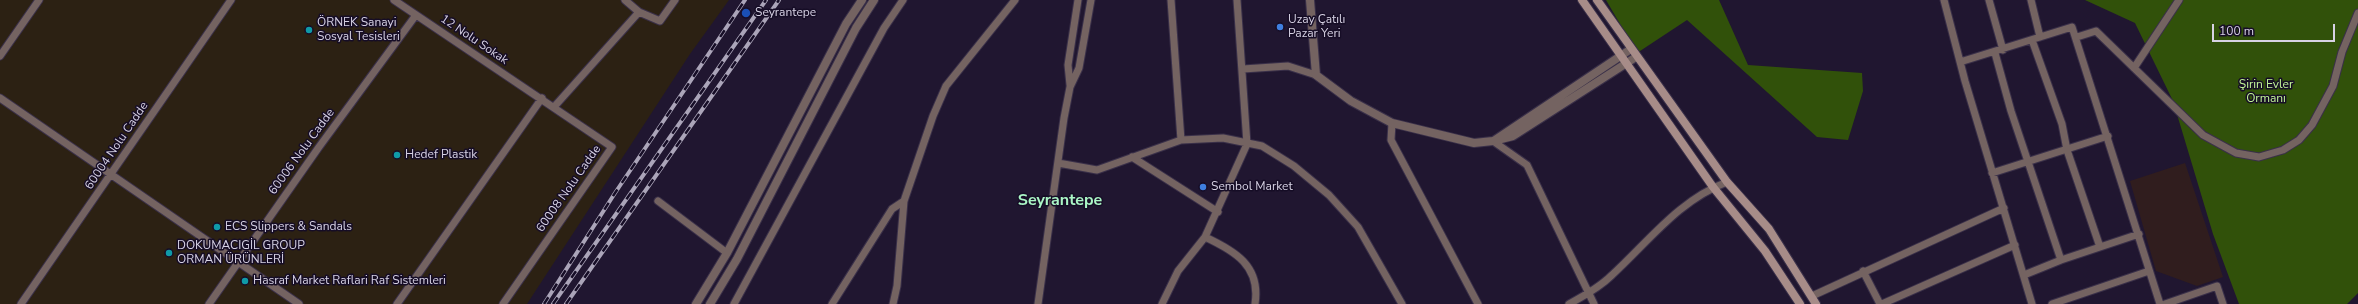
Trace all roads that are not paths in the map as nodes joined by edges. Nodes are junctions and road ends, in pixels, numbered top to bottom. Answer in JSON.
{"nodes":[{"id":1,"x":39,"y":0,"type":"edge"},
{"id":2,"x":231,"y":0,"type":"edge"},
{"id":3,"x":394,"y":0,"type":"edge"},
{"id":4,"x":625,"y":0,"type":"edge"},
{"id":5,"x":674,"y":0,"type":"edge"},
{"id":6,"x":862,"y":0,"type":"edge"},
{"id":7,"x":874,"y":0,"type":"edge"},
{"id":8,"x":903,"y":0,"type":"edge"},
{"id":9,"x":1015,"y":0,"type":"edge"},
{"id":10,"x":1078,"y":0,"type":"edge"},
{"id":11,"x":1091,"y":0,"type":"edge"},
{"id":12,"x":1171,"y":0,"type":"edge"},
{"id":13,"x":1238,"y":0,"type":"edge"},
{"id":14,"x":1310,"y":0,"type":"edge"},
{"id":15,"x":1582,"y":0,"type":"edge"},
{"id":16,"x":1597,"y":0,"type":"edge"},
{"id":17,"x":1944,"y":0,"type":"edge"},
{"id":18,"x":1989,"y":0,"type":"edge"},
{"id":19,"x":2031,"y":0,"type":"edge"},
{"id":20,"x":2179,"y":0,"type":"edge"},
{"id":21,"x":639,"y":12,"type":"junction"},
{"id":22,"x":2358,"y":13,"type":"edge"},
{"id":23,"x":416,"y":14,"type":"junction"},
{"id":24,"x":2040,"y":37,"type":"junction"},
{"id":25,"x":2077,"y":37,"type":"junction"},
{"id":26,"x":2032,"y":40,"type":"junction"},
{"id":27,"x":1631,"y":49,"type":"junction"},
{"id":28,"x":2003,"y":50,"type":"junction"},
{"id":29,"x":1995,"y":53,"type":"junction"},
{"id":30,"x":0,"y":56,"type":"edge"},
{"id":31,"x":1620,"y":56,"type":"junction"},
{"id":32,"x":1636,"y":57,"type":"junction"},
{"id":33,"x":1960,"y":62,"type":"junction"},
{"id":34,"x":1626,"y":64,"type":"junction"},
{"id":35,"x":2134,"y":68,"type":"junction"},
{"id":36,"x":1243,"y":69,"type":"junction"},
{"id":37,"x":1316,"y":75,"type":"junction"},
{"id":38,"x":1070,"y":87,"type":"junction"},
{"id":39,"x":0,"y":98,"type":"edge"},
{"id":40,"x":542,"y":98,"type":"junction"},
{"id":41,"x":554,"y":107,"type":"junction"},
{"id":42,"x":1392,"y":123,"type":"junction"},
{"id":43,"x":2108,"y":136,"type":"junction"},
{"id":44,"x":1182,"y":140,"type":"junction"},
{"id":45,"x":1493,"y":141,"type":"junction"},
{"id":46,"x":1247,"y":144,"type":"junction"},
{"id":47,"x":2067,"y":150,"type":"junction"},
{"id":48,"x":1132,"y":157,"type":"junction"},
{"id":49,"x":2030,"y":161,"type":"junction"},
{"id":50,"x":1058,"y":163,"type":"junction"},
{"id":51,"x":1992,"y":173,"type":"junction"},
{"id":52,"x":112,"y":174,"type":"junction"},
{"id":53,"x":1727,"y":182,"type":"junction"},
{"id":54,"x":1713,"y":187,"type":"junction"},
{"id":55,"x":658,"y":201,"type":"dead end"},
{"id":56,"x":904,"y":202,"type":"junction"},
{"id":57,"x":2004,"y":208,"type":"junction"},
{"id":58,"x":1218,"y":212,"type":"junction"},
{"id":59,"x":2139,"y":234,"type":"junction"},
{"id":60,"x":1205,"y":237,"type":"junction"},
{"id":61,"x":2015,"y":245,"type":"junction"},
{"id":62,"x":2100,"y":247,"type":"junction"},
{"id":63,"x":727,"y":253,"type":"junction"},
{"id":64,"x":2061,"y":260,"type":"junction"},
{"id":65,"x":238,"y":261,"type":"junction"},
{"id":66,"x":2149,"y":271,"type":"junction"},
{"id":67,"x":1863,"y":272,"type":"junction"},
{"id":68,"x":2024,"y":276,"type":"junction"},
{"id":69,"x":1589,"y":293,"type":"junction"},
{"id":70,"x":1812,"y":296,"type":"junction"},
{"id":71,"x":21,"y":304,"type":"edge"},
{"id":72,"x":209,"y":304,"type":"edge"},
{"id":73,"x":300,"y":304,"type":"edge"},
{"id":74,"x":397,"y":304,"type":"edge"},
{"id":75,"x":503,"y":304,"type":"edge"},
{"id":76,"x":696,"y":304,"type":"edge"},
{"id":77,"x":710,"y":304,"type":"edge"},
{"id":78,"x":734,"y":304,"type":"edge"},
{"id":79,"x":832,"y":304,"type":"edge"},
{"id":80,"x":893,"y":304,"type":"edge"},
{"id":81,"x":1038,"y":304,"type":"edge"},
{"id":82,"x":1162,"y":304,"type":"edge"},
{"id":83,"x":1255,"y":304,"type":"edge"},
{"id":84,"x":1402,"y":304,"type":"edge"},
{"id":85,"x":1478,"y":304,"type":"edge"},
{"id":86,"x":1570,"y":304,"type":"edge"},
{"id":87,"x":1594,"y":304,"type":"edge"},
{"id":88,"x":1800,"y":304,"type":"edge"},
{"id":89,"x":1816,"y":304,"type":"edge"},
{"id":90,"x":1881,"y":304,"type":"edge"},
{"id":91,"x":2032,"y":304,"type":"edge"},
{"id":92,"x":2052,"y":304,"type":"edge"},
{"id":93,"x":2160,"y":304,"type":"edge"},
{"id":94,"x":2164,"y":304,"type":"edge"},
{"id":95,"x":2223,"y":304,"type":"edge"}],
"edges":[{"from":1,"to":30,"type":"street"},
{"from":2,"to":52,"type":"street","name":"60004 Nolu Cadde"},
{"from":3,"to":23,"type":"street","name":"12 Nolu Sokak"},
{"from":4,"to":21,"type":"street"},
{"from":5,"to":21,"type":"street"},
{"from":6,"to":63,"type":"street"},
{"from":7,"to":77,"type":"street"},
{"from":8,"to":78,"type":"street"},
{"from":9,"to":56,"type":"street"},
{"from":10,"to":38,"type":"street"},
{"from":11,"to":38,"type":"street"},
{"from":12,"to":44,"type":"street"},
{"from":13,"to":36,"type":"street"},
{"from":14,"to":37,"type":"street"},
{"from":15,"to":31,"type":"main road"},
{"from":16,"to":27,"type":"main road"},
{"from":17,"to":33,"type":"street"},
{"from":18,"to":28,"type":"street"},
{"from":19,"to":24,"type":"street"},
{"from":20,"to":35,"type":"street"},
{"from":21,"to":41,"type":"street"},
{"from":22,"to":35,"type":"street"},
{"from":23,"to":40,"type":"street","name":"12 Nolu Sokak"},
{"from":23,"to":65,"type":"street","name":"60006 Nolu Cadde"},
{"from":24,"to":25,"type":"street"},
{"from":24,"to":26,"type":"street"},
{"from":25,"to":35,"type":"street"},
{"from":25,"to":43,"type":"street"},
{"from":26,"to":28,"type":"street"},
{"from":26,"to":47,"type":"street"},
{"from":27,"to":31,"type":"street"},
{"from":27,"to":32,"type":"main road"},
{"from":28,"to":29,"type":"street"},
{"from":29,"to":33,"type":"street"},
{"from":29,"to":49,"type":"street"},
{"from":31,"to":34,"type":"main road"},
{"from":31,"to":45,"type":"street"},
{"from":32,"to":34,"type":"street"},
{"from":32,"to":53,"type":"main road"},
{"from":33,"to":51,"type":"street"},
{"from":34,"to":45,"type":"street"},
{"from":34,"to":54,"type":"main road"},
{"from":36,"to":37,"type":"street"},
{"from":36,"to":46,"type":"street"},
{"from":37,"to":42,"type":"street"},
{"from":38,"to":50,"type":"street"},
{"from":39,"to":52,"type":"street"},
{"from":40,"to":41,"type":"street","name":"60008 Nolu Cadde"},
{"from":40,"to":74,"type":"street"},
{"from":41,"to":75,"type":"street","name":"60008 Nolu Cadde"},
{"from":42,"to":45,"type":"street"},
{"from":42,"to":85,"type":"street"},
{"from":43,"to":47,"type":"street"},
{"from":43,"to":59,"type":"street"},
{"from":44,"to":46,"type":"street"},
{"from":44,"to":48,"type":"street"},
{"from":45,"to":69,"type":"street"},
{"from":46,"to":58,"type":"street"},
{"from":46,"to":84,"type":"street"},
{"from":47,"to":49,"type":"street"},
{"from":47,"to":62,"type":"street"},
{"from":48,"to":50,"type":"street"},
{"from":48,"to":58,"type":"street"},
{"from":49,"to":51,"type":"street"},
{"from":49,"to":64,"type":"street"},
{"from":50,"to":81,"type":"street"},
{"from":51,"to":57,"type":"street"},
{"from":52,"to":65,"type":"street"},
{"from":52,"to":71,"type":"street","name":"60004 Nolu Cadde"},
{"from":53,"to":54,"type":"street"},
{"from":53,"to":70,"type":"main road"},
{"from":54,"to":69,"type":"street"},
{"from":54,"to":88,"type":"main road"},
{"from":55,"to":63,"type":"street"},
{"from":56,"to":79,"type":"street"},
{"from":56,"to":80,"type":"street"},
{"from":57,"to":61,"type":"street"},
{"from":57,"to":67,"type":"street"},
{"from":58,"to":60,"type":"street"},
{"from":59,"to":62,"type":"street"},
{"from":59,"to":66,"type":"street"},
{"from":60,"to":82,"type":"street"},
{"from":60,"to":83,"type":"street"},
{"from":61,"to":68,"type":"street"},
{"from":61,"to":90,"type":"street"},
{"from":62,"to":64,"type":"street"},
{"from":63,"to":76,"type":"street"},
{"from":64,"to":68,"type":"street"},
{"from":65,"to":72,"type":"street","name":"60006 Nolu Cadde"},
{"from":65,"to":73,"type":"street"},
{"from":66,"to":92,"type":"street"},
{"from":66,"to":93,"type":"street"},
{"from":67,"to":70,"type":"street"},
{"from":67,"to":90,"type":"street"},
{"from":68,"to":91,"type":"street"},
{"from":69,"to":86,"type":"street"},
{"from":69,"to":87,"type":"street"},
{"from":70,"to":89,"type":"main road"},
{"from":94,"to":95,"type":"street"}]}
